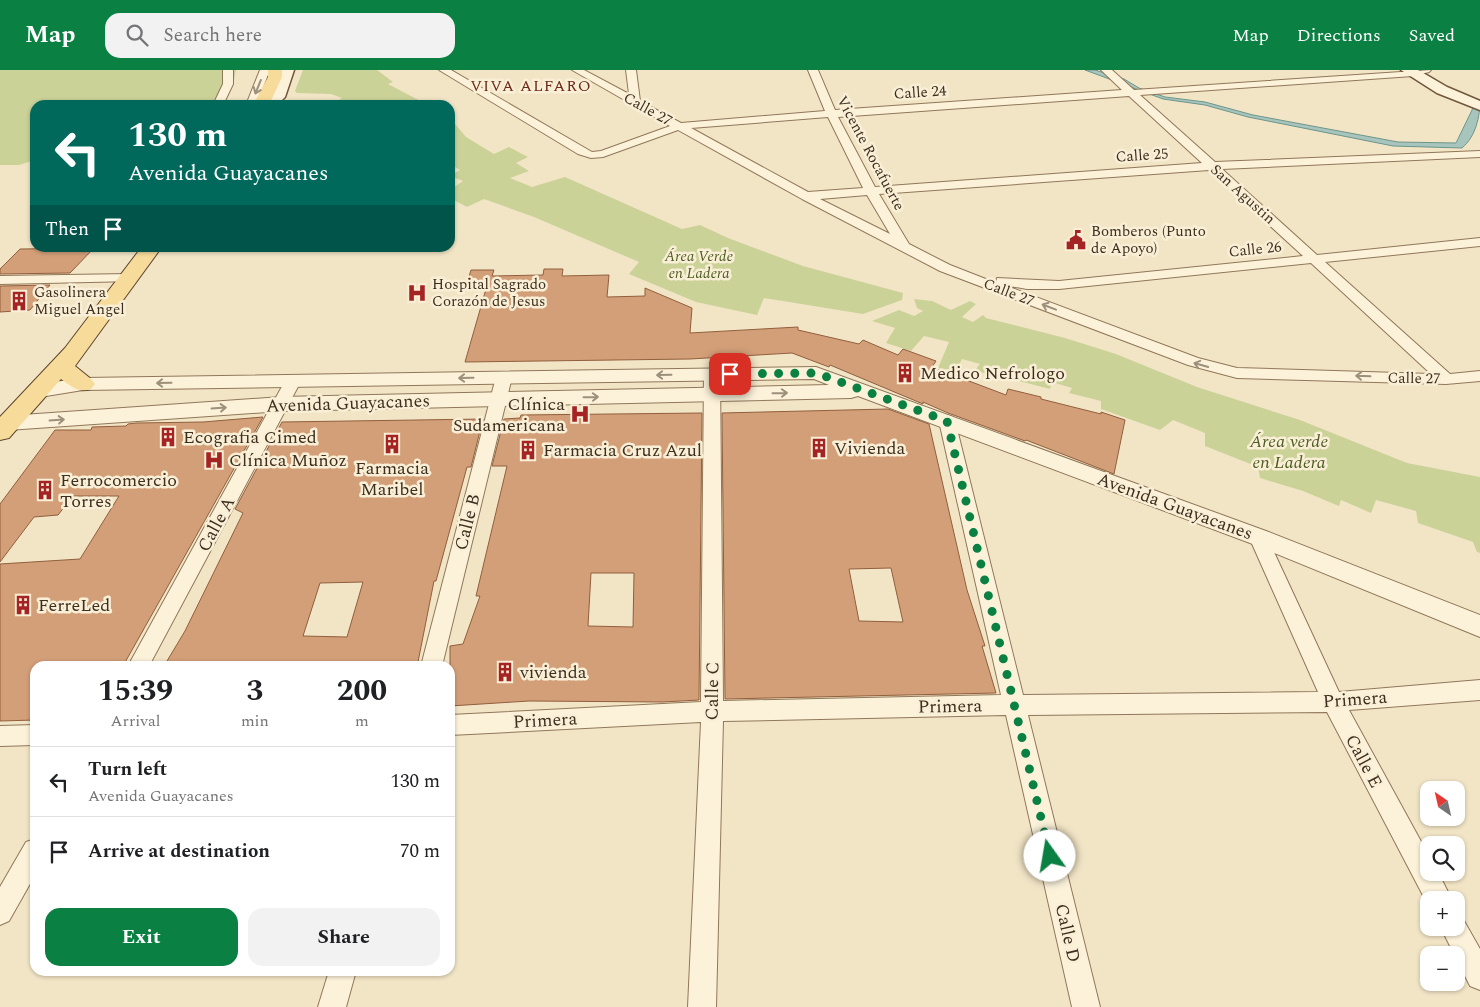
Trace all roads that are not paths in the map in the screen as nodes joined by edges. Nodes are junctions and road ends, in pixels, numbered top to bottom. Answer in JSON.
{"nodes":[{"id":1,"x":228,"y":70,"type":"edge"},
{"id":2,"x":266,"y":70,"type":"edge"},
{"id":3,"x":276,"y":70,"type":"edge"},
{"id":4,"x":287,"y":70,"type":"edge"},
{"id":5,"x":444,"y":70,"type":"edge"},
{"id":6,"x":577,"y":70,"type":"edge"},
{"id":7,"x":631,"y":70,"type":"edge"},
{"id":8,"x":813,"y":70,"type":"edge"},
{"id":9,"x":1106,"y":70,"type":"edge"},
{"id":10,"x":1416,"y":71,"type":"edge"},
{"id":11,"x":1132,"y":93,"type":"junction"},
{"id":12,"x":220,"y":100,"type":"edge"},
{"id":13,"x":253,"y":100,"type":"edge"},
{"id":14,"x":264,"y":100,"type":"edge"},
{"id":15,"x":274,"y":100,"type":"edge"},
{"id":16,"x":636,"y":102,"type":"junction"},
{"id":17,"x":1480,"y":106,"type":"edge"},
{"id":18,"x":830,"y":114,"type":"junction"},
{"id":19,"x":680,"y":126,"type":"junction"},
{"id":20,"x":1480,"y":154,"type":"edge"},
{"id":21,"x":1213,"y":166,"type":"junction"},
{"id":22,"x":869,"y":190,"type":"junction"},
{"id":23,"x":806,"y":196,"type":"junction"},
{"id":24,"x":1480,"y":242,"type":"edge"},
{"id":25,"x":905,"y":248,"type":"junction"},
{"id":26,"x":148,"y":252,"type":"edge"},
{"id":27,"x":1316,"y":260,"type":"junction"},
{"id":28,"x":945,"y":268,"type":"junction"},
{"id":29,"x":130,"y":278,"type":"junction"},
{"id":30,"x":0,"y":280,"type":"edge"},
{"id":31,"x":73,"y":353,"type":"junction"},
{"id":32,"x":1480,"y":376,"type":"edge"},
{"id":33,"x":504,"y":378,"type":"junction"},
{"id":34,"x":1446,"y":379,"type":"junction"},
{"id":35,"x":292,"y":381,"type":"junction"},
{"id":36,"x":83,"y":384,"type":"junction"},
{"id":37,"x":713,"y":384,"type":"junction"},
{"id":38,"x":40,"y":390,"type":"junction"},
{"id":39,"x":498,"y":399,"type":"junction"},
{"id":40,"x":281,"y":404,"type":"junction"},
{"id":41,"x":947,"y":421,"type":"junction"},
{"id":42,"x":4,"y":428,"type":"edge"},
{"id":43,"x":1258,"y":537,"type":"junction"},
{"id":44,"x":1480,"y":626,"type":"edge"},
{"id":45,"x":141,"y":661,"type":"edge"},
{"id":46,"x":433,"y":661,"type":"edge"},
{"id":47,"x":1480,"y":690,"type":"edge"},
{"id":48,"x":1332,"y":702,"type":"junction"},
{"id":49,"x":1014,"y":705,"type":"junction"},
{"id":50,"x":712,"y":711,"type":"junction"},
{"id":51,"x":455,"y":725,"type":"edge"},
{"id":52,"x":30,"y":735,"type":"edge"},
{"id":53,"x":0,"y":736,"type":"edge"},
{"id":54,"x":30,"y":860,"type":"edge"},
{"id":55,"x":1434,"y":891,"type":"edge"},
{"id":56,"x":0,"y":912,"type":"edge"},
{"id":57,"x":1458,"y":936,"type":"edge"},
{"id":58,"x":341,"y":976,"type":"edge"},
{"id":59,"x":1480,"y":976,"type":"edge"},
{"id":60,"x":332,"y":1007,"type":"edge"},
{"id":61,"x":702,"y":1007,"type":"edge"},
{"id":62,"x":1086,"y":1007,"type":"edge"}],
"edges":[{"from":1,"to":12,"type":"street"},
{"from":2,"to":13,"type":"street","one_way":true},
{"from":3,"to":14,"type":"main road"},
{"from":4,"to":15,"type":"main road"},
{"from":5,"to":19,"type":"street","name":"Calle 24"},
{"from":6,"to":16,"type":"street","name":"Calle 27"},
{"from":7,"to":16,"type":"street"},
{"from":8,"to":18,"type":"street","name":"Vicente Rocafuerte"},
{"from":9,"to":11,"type":"street","name":"San Agustin"},
{"from":10,"to":11,"type":"street","name":"Calle 24"},
{"from":10,"to":17,"type":"main road"},
{"from":11,"to":18,"type":"street","name":"Calle 24"},
{"from":11,"to":21,"type":"street","name":"San Agustin"},
{"from":16,"to":19,"type":"street","name":"Calle 27"},
{"from":18,"to":19,"type":"street","name":"Calle 24"},
{"from":18,"to":22,"type":"street","name":"Vicente Rocafuerte"},
{"from":19,"to":23,"type":"street","name":"Calle 27"},
{"from":20,"to":21,"type":"street","name":"Calle 25"},
{"from":21,"to":22,"type":"street","name":"Calle 25"},
{"from":21,"to":27,"type":"street","name":"San Agustin"},
{"from":22,"to":23,"type":"street","name":"Calle 25"},
{"from":22,"to":25,"type":"street","name":"Vicente Rocafuerte"},
{"from":23,"to":25,"type":"street","name":"Calle 27"},
{"from":24,"to":27,"type":"street","name":"Calle 26"},
{"from":25,"to":28,"type":"street","name":"Calle 27"},
{"from":26,"to":29,"type":"main road"},
{"from":27,"to":28,"type":"street","name":"Calle 26"},
{"from":27,"to":34,"type":"street","name":"San Agustin"},
{"from":34,"to":28,"type":"street","name":"Calle 27","one_way":true},
{"from":29,"to":30,"type":"street"},
{"from":29,"to":31,"type":"main road"},
{"from":31,"to":36,"type":"main road"},
{"from":31,"to":38,"type":"main road"},
{"from":32,"to":34,"type":"street","name":"Calle 27"},
{"from":33,"to":35,"type":"street","name":"Avenida Guayacanes","one_way":true},
{"from":37,"to":33,"type":"street","name":"Avenida Guayacanes","one_way":true},
{"from":33,"to":39,"type":"street","name":"Calle B"},
{"from":35,"to":36,"type":"street","name":"Avenida Guayacanes","one_way":true},
{"from":35,"to":40,"type":"street","name":"Calle A"},
{"from":36,"to":38,"type":"street","name":"Avenida Guayacanes"},
{"from":39,"to":37,"type":"street","name":"Avenida Guayacanes","one_way":true},
{"from":37,"to":41,"type":"street","name":"Avenida Guayacanes"},
{"from":37,"to":50,"type":"street","name":"Calle C"},
{"from":38,"to":42,"type":"main road"},
{"from":39,"to":40,"type":"street","name":"Avenida Guayacanes"},
{"from":39,"to":46,"type":"street","name":"Calle B"},
{"from":42,"to":40,"type":"street","name":"Avenida Guayacanes","one_way":true},
{"from":40,"to":45,"type":"street","name":"Calle A"},
{"from":41,"to":43,"type":"street","name":"Avenida Guayacanes"},
{"from":41,"to":49,"type":"street","name":"Calle D"},
{"from":43,"to":44,"type":"street","name":"Avenida Guayacanes"},
{"from":43,"to":48,"type":"street","name":"Calle E"},
{"from":47,"to":48,"type":"street","name":"Primera"},
{"from":48,"to":49,"type":"street","name":"Primera"},
{"from":48,"to":55,"type":"street","name":"Calle E"},
{"from":49,"to":50,"type":"street","name":"Primera"},
{"from":49,"to":62,"type":"street","name":"Calle D"},
{"from":50,"to":51,"type":"street","name":"Primera"},
{"from":50,"to":61,"type":"street","name":"Calle C"},
{"from":52,"to":53,"type":"street"},
{"from":54,"to":56,"type":"street"},
{"from":57,"to":59,"type":"street"},
{"from":58,"to":60,"type":"street"}]}
